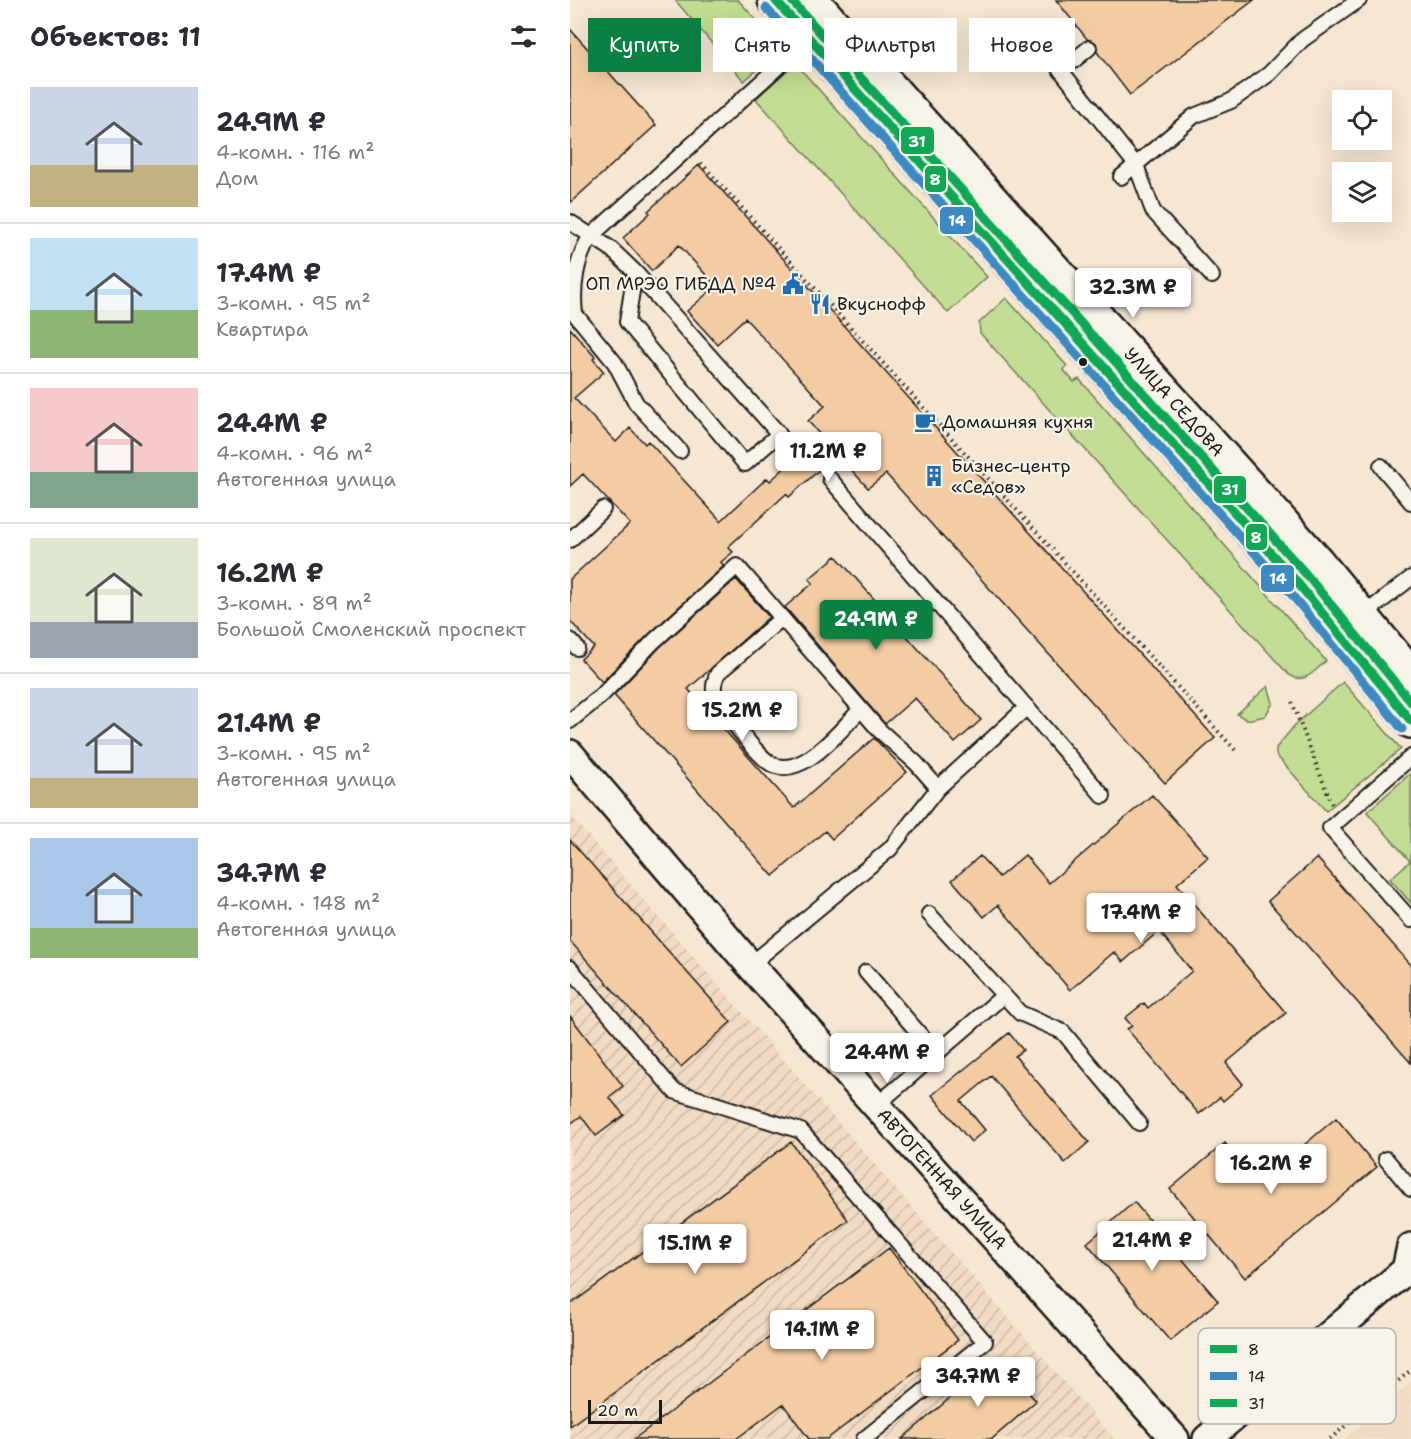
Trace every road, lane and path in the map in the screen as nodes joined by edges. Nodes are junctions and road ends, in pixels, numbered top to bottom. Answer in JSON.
{"nodes":[{"id":1,"x":1359,"y":0,"type":"edge"},
{"id":2,"x":803,"y":12,"type":"edge"},
{"id":3,"x":1089,"y":48,"type":"dead end"},
{"id":4,"x":1075,"y":60,"type":"edge"},
{"id":5,"x":1062,"y":72,"type":"edge"},
{"id":6,"x":688,"y":148,"type":"junction"},
{"id":7,"x":1136,"y":165,"type":"junction"},
{"id":8,"x":1121,"y":177,"type":"dead end"},
{"id":9,"x":570,"y":222,"type":"edge"},
{"id":10,"x":591,"y":236,"type":"junction"},
{"id":11,"x":635,"y":272,"type":"junction"},
{"id":12,"x":1212,"y":276,"type":"dead end"},
{"id":13,"x":680,"y":451,"type":"dead end"},
{"id":14,"x":1381,"y":466,"type":"dead end"},
{"id":15,"x":831,"y":479,"type":"dead end"},
{"id":16,"x":1411,"y":502,"type":"edge"},
{"id":17,"x":603,"y":509,"type":"dead end"},
{"id":18,"x":570,"y":540,"type":"edge"},
{"id":19,"x":1411,"y":578,"type":"edge"},
{"id":20,"x":782,"y":618,"type":"junction"},
{"id":21,"x":1357,"y":633,"type":"junction"},
{"id":22,"x":1411,"y":676,"type":"edge"},
{"id":23,"x":1292,"y":702,"type":"dead end"},
{"id":24,"x":1027,"y":707,"type":"junction"},
{"id":25,"x":861,"y":709,"type":"junction"},
{"id":26,"x":570,"y":721,"type":"edge"},
{"id":27,"x":1411,"y":721,"type":"edge"},
{"id":28,"x":1237,"y":752,"type":"dead end"},
{"id":29,"x":570,"y":754,"type":"edge"},
{"id":30,"x":1411,"y":757,"type":"edge"},
{"id":31,"x":938,"y":788,"type":"junction"},
{"id":32,"x":1103,"y":796,"type":"dead end"},
{"id":33,"x":1338,"y":821,"type":"junction"},
{"id":34,"x":929,"y":914,"type":"dead end"},
{"id":35,"x":1411,"y":920,"type":"edge"},
{"id":36,"x":750,"y":964,"type":"junction"},
{"id":37,"x":570,"y":968,"type":"edge"},
{"id":38,"x":866,"y":972,"type":"dead end"},
{"id":39,"x":1003,"y":996,"type":"junction"},
{"id":40,"x":936,"y":1053,"type":"junction"},
{"id":41,"x":877,"y":1106,"type":"junction"},
{"id":42,"x":1139,"y":1123,"type":"dead end"},
{"id":43,"x":1386,"y":1159,"type":"dead end"},
{"id":44,"x":1411,"y":1189,"type":"edge"},
{"id":45,"x":1409,"y":1262,"type":"edge"},
{"id":46,"x":1334,"y":1328,"type":"edge"},
{"id":47,"x":1411,"y":1370,"type":"edge"},
{"id":48,"x":1396,"y":1383,"type":"edge"},
{"id":49,"x":1225,"y":1424,"type":"edge"},
{"id":50,"x":1348,"y":1424,"type":"edge"},
{"id":51,"x":864,"y":1439,"type":"edge"},
{"id":52,"x":1175,"y":1439,"type":"edge"},
{"id":53,"x":1208,"y":1439,"type":"edge"},
{"id":54,"x":1330,"y":1439,"type":"edge"}],
"edges":[{"from":1,"to":7,"type":"lane"},
{"from":2,"to":6,"type":"lane"},
{"from":2,"to":21,"type":"main road","name":"УЛИЦА СЕДОВА"},
{"from":3,"to":4,"type":"lane"},
{"from":5,"to":7,"type":"lane"},
{"from":6,"to":10,"type":"lane"},
{"from":6,"to":28,"type":"path"},
{"from":7,"to":8,"type":"lane"},
{"from":7,"to":12,"type":"lane"},
{"from":9,"to":10,"type":"lane"},
{"from":10,"to":11,"type":"lane"},
{"from":10,"to":13,"type":"lane"},
{"from":11,"to":11,"type":"lane"},
{"from":14,"to":16,"type":"lane"},
{"from":15,"to":24,"type":"lane"},
{"from":17,"to":18,"type":"lane"},
{"from":19,"to":21,"type":"lane"},
{"from":20,"to":25,"type":"lane"},
{"from":20,"to":25,"type":"lane"},
{"from":20,"to":26,"type":"lane"},
{"from":21,"to":22,"type":"main road","name":"УЛИЦА СЕДОВА"},
{"from":21,"to":27,"type":"main road","name":"УЛИЦА СЕДОВА"},
{"from":23,"to":33,"type":"path"},
{"from":24,"to":31,"type":"lane"},
{"from":24,"to":32,"type":"lane"},
{"from":25,"to":31,"type":"lane"},
{"from":29,"to":36,"type":"street","name":"АВТОГЕННАЯ УЛИЦА"},
{"from":30,"to":33,"type":"lane"},
{"from":31,"to":36,"type":"lane"},
{"from":33,"to":35,"type":"lane"},
{"from":34,"to":39,"type":"lane"},
{"from":36,"to":41,"type":"street","name":"АВТОГЕННАЯ УЛИЦА"},
{"from":37,"to":51,"type":"lane"},
{"from":38,"to":40,"type":"lane"},
{"from":39,"to":40,"type":"lane"},
{"from":39,"to":42,"type":"lane"},
{"from":40,"to":41,"type":"lane"},
{"from":41,"to":52,"type":"street","name":"АВТОГЕННАЯ УЛИЦА"},
{"from":43,"to":44,"type":"lane"},
{"from":45,"to":46,"type":"street"},
{"from":47,"to":48,"type":"path"},
{"from":49,"to":53,"type":"street"},
{"from":50,"to":54,"type":"path"}]}
